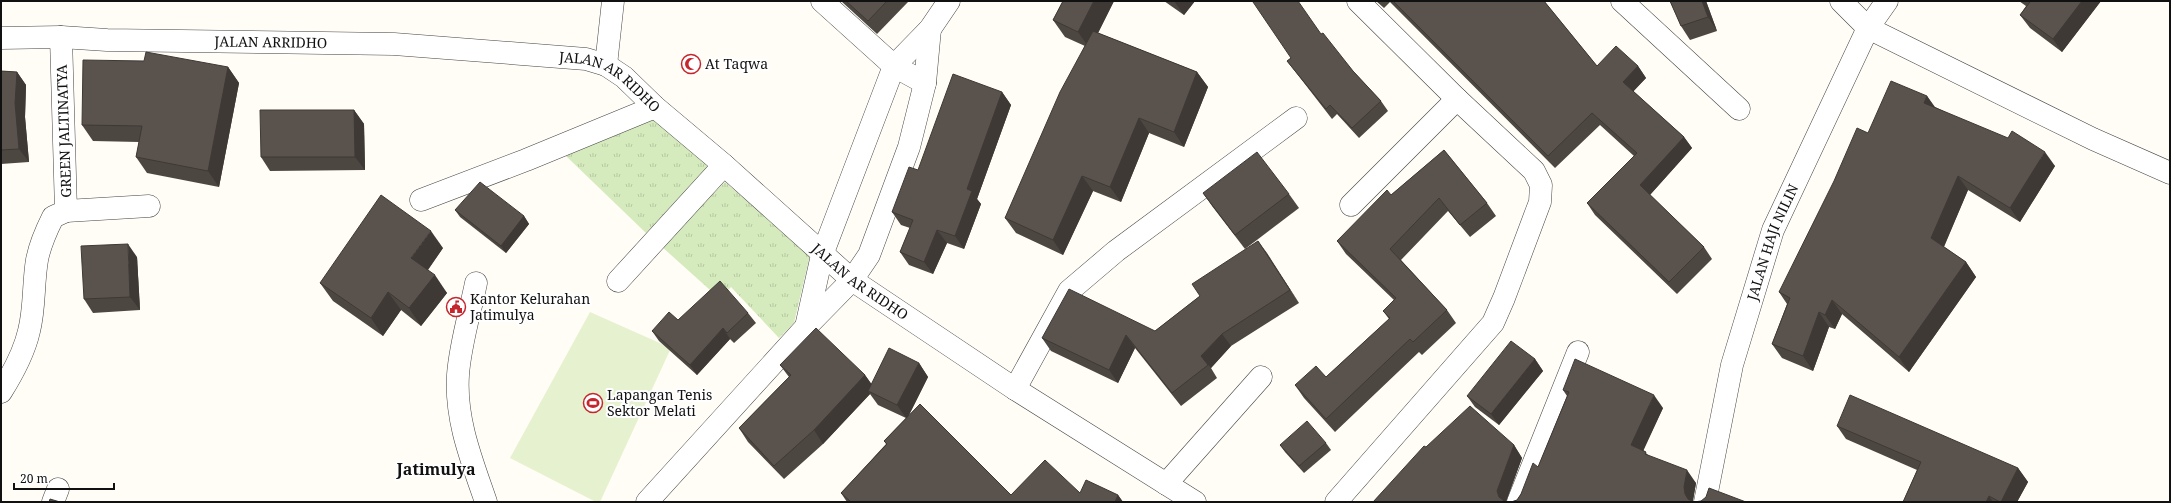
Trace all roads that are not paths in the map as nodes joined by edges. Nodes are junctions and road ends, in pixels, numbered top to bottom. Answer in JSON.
{"nodes":[{"id":1,"x":613,"y":1,"type":"edge"},
{"id":2,"x":822,"y":1,"type":"edge"},
{"id":3,"x":949,"y":1,"type":"edge"},
{"id":4,"x":1358,"y":1,"type":"edge"},
{"id":5,"x":1622,"y":1,"type":"edge"},
{"id":6,"x":1841,"y":1,"type":"edge"},
{"id":7,"x":1888,"y":1,"type":"edge"},
{"id":8,"x":1868,"y":28,"type":"junction"},
{"id":9,"x":930,"y":29,"type":"junction"},
{"id":10,"x":61,"y":37,"type":"junction"},
{"id":11,"x":1,"y":38,"type":"edge"},
{"id":12,"x":540,"y":55,"type":"joint"},
{"id":13,"x":596,"y":62,"type":"junction"},
{"id":14,"x":894,"y":66,"type":"junction"},
{"id":15,"x":926,"y":83,"type":"junction"},
{"id":16,"x":1457,"y":99,"type":"junction"},
{"id":17,"x":655,"y":107,"type":"junction"},
{"id":18,"x":1739,"y":109,"type":"dead end"},
{"id":19,"x":1296,"y":118,"type":"dead end"},
{"id":20,"x":724,"y":165,"type":"junction"},
{"id":21,"x":2170,"y":173,"type":"edge"},
{"id":22,"x":421,"y":200,"type":"dead end"},
{"id":23,"x":1351,"y":205,"type":"dead end"},
{"id":24,"x":149,"y":206,"type":"dead end"},
{"id":25,"x":59,"y":214,"type":"junction"},
{"id":26,"x":822,"y":255,"type":"junction"},
{"id":27,"x":852,"y":280,"type":"junction"},
{"id":28,"x":618,"y":281,"type":"dead end"},
{"id":29,"x":476,"y":283,"type":"dead end"},
{"id":30,"x":806,"y":327,"type":"junction"},
{"id":31,"x":1578,"y":352,"type":"dead end"},
{"id":32,"x":1261,"y":377,"type":"dead end"},
{"id":33,"x":1015,"y":389,"type":"junction"},
{"id":34,"x":1,"y":392,"type":"edge"},
{"id":35,"x":1166,"y":484,"type":"junction"},
{"id":36,"x":486,"y":502,"type":"edge"},
{"id":37,"x":647,"y":502,"type":"edge"},
{"id":38,"x":1195,"y":502,"type":"edge"},
{"id":39,"x":1336,"y":502,"type":"edge"},
{"id":40,"x":1518,"y":502,"type":"edge"},
{"id":41,"x":1705,"y":502,"type":"edge"}],
"edges":[{"from":1,"to":13,"type":"street"},
{"from":2,"to":14,"type":"street"},
{"from":3,"to":9,"type":"street"},
{"from":4,"to":16,"type":"street"},
{"from":5,"to":18,"type":"street"},
{"from":6,"to":8,"type":"street"},
{"from":7,"to":8,"type":"street","name":"JALAN HAJI NILIN"},
{"from":8,"to":21,"type":"street"},
{"from":8,"to":41,"type":"street","name":"JALAN HAJI NILIN"},
{"from":9,"to":14,"type":"street"},
{"from":9,"to":15,"type":"street"},
{"from":10,"to":11,"type":"street","name":"JALAN ARRIDHO"},
{"from":10,"to":12,"type":"street","name":"JALAN ARRIDHO"},
{"from":10,"to":25,"type":"street","name":"GREEN JALTINATYA"},
{"from":12,"to":13,"type":"street","name":"JALAN AR RIDHO"},
{"from":13,"to":17,"type":"street","name":"JALAN AR RIDHO"},
{"from":14,"to":15,"type":"street"},
{"from":14,"to":26,"type":"street"},
{"from":15,"to":27,"type":"street"},
{"from":16,"to":23,"type":"street"},
{"from":16,"to":39,"type":"street"},
{"from":17,"to":20,"type":"street","name":"JALAN AR RIDHO"},
{"from":17,"to":22,"type":"street"},
{"from":19,"to":33,"type":"street"},
{"from":20,"to":26,"type":"street","name":"JALAN AR RIDHO"},
{"from":20,"to":28,"type":"street"},
{"from":24,"to":25,"type":"street"},
{"from":25,"to":34,"type":"street"},
{"from":26,"to":27,"type":"street","name":"JALAN AR RIDHO"},
{"from":26,"to":30,"type":"street"},
{"from":27,"to":30,"type":"street"},
{"from":27,"to":33,"type":"street","name":"JALAN AR RIDHO"},
{"from":29,"to":36,"type":"street"},
{"from":30,"to":37,"type":"street"},
{"from":31,"to":40,"type":"street"},
{"from":32,"to":35,"type":"street"},
{"from":33,"to":35,"type":"street","name":"JALAN AR RIDHO"},
{"from":35,"to":38,"type":"street","name":"JALAN AR RIDHO"}]}
